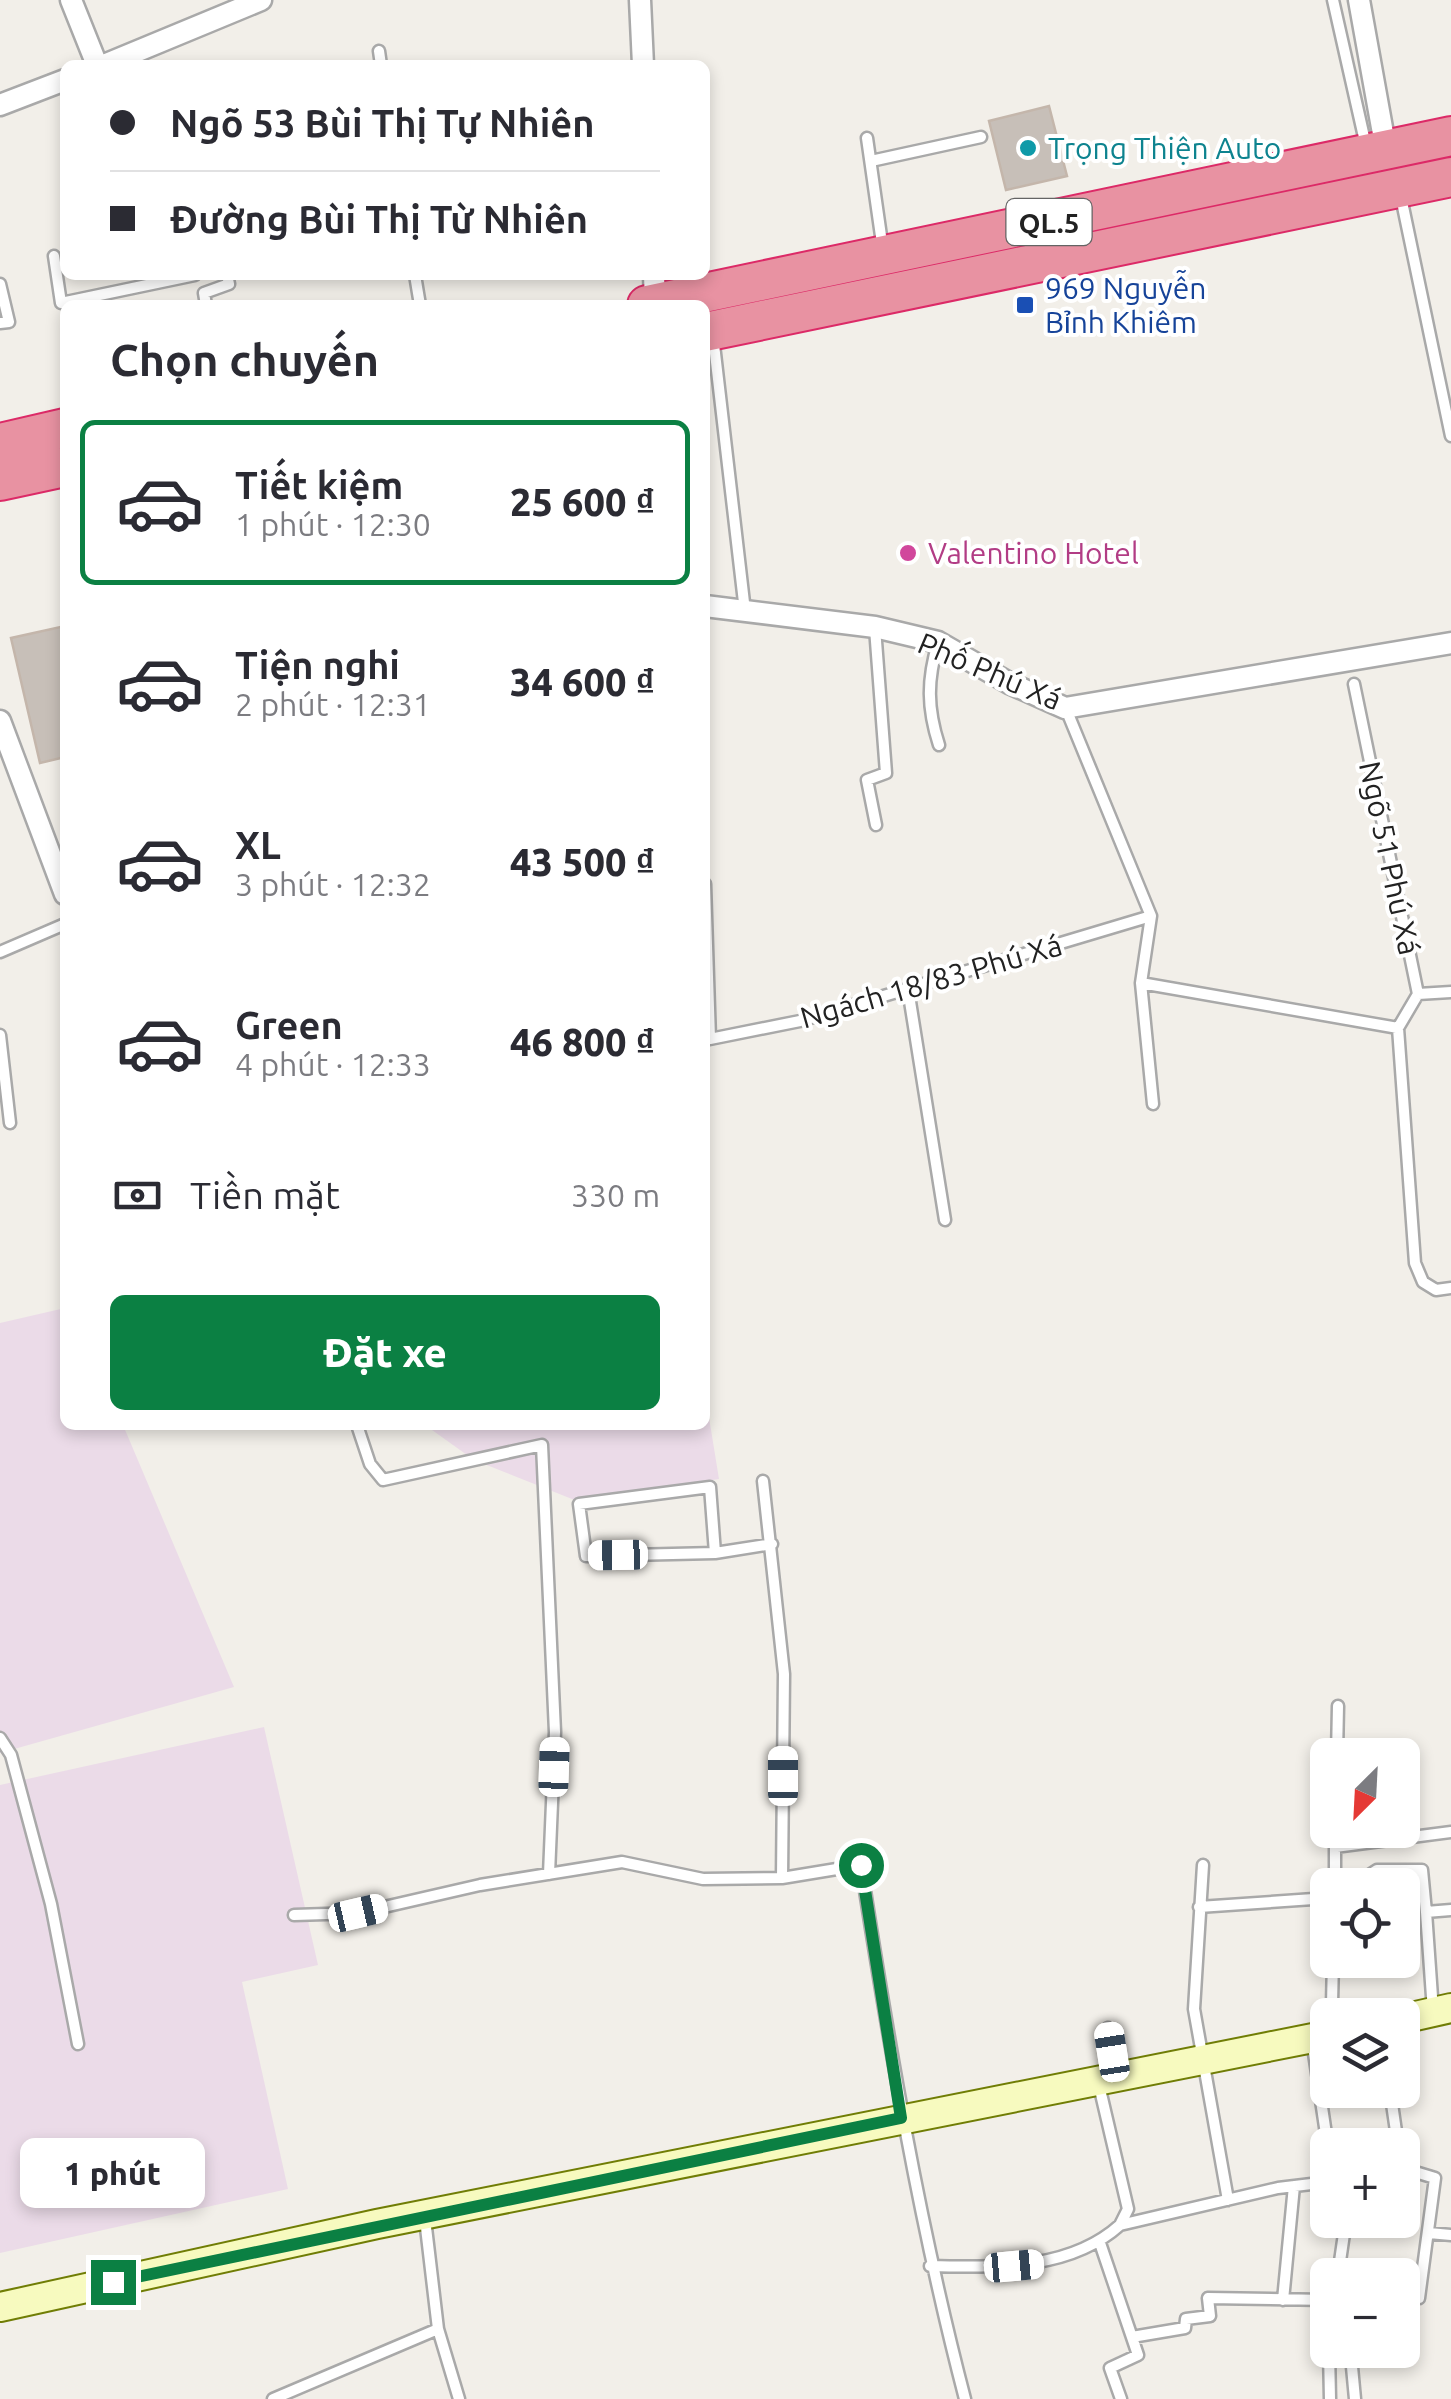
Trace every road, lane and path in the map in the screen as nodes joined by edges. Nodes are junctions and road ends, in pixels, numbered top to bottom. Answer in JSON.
{"nodes":[{"id":1,"x":71,"y":0,"type":"edge"},
{"id":2,"x":640,"y":0,"type":"edge"},
{"id":3,"x":1333,"y":0,"type":"edge"},
{"id":4,"x":1359,"y":0,"type":"edge"},
{"id":5,"x":250,"y":2,"type":"edge"},
{"id":6,"x":379,"y":51,"type":"dead end"},
{"id":7,"x":99,"y":60,"type":"edge"},
{"id":8,"x":113,"y":60,"type":"edge"},
{"id":9,"x":381,"y":60,"type":"edge"},
{"id":10,"x":643,"y":60,"type":"edge"},
{"id":11,"x":60,"y":82,"type":"edge"},
{"id":12,"x":0,"y":104,"type":"edge"},
{"id":13,"x":1451,"y":136,"type":"edge"},
{"id":14,"x":981,"y":137,"type":"dead end"},
{"id":15,"x":867,"y":138,"type":"dead end"},
{"id":16,"x":1377,"y":153,"type":"junction"},
{"id":17,"x":870,"y":161,"type":"junction"},
{"id":18,"x":1451,"y":177,"type":"edge"},
{"id":19,"x":1399,"y":188,"type":"junction"},
{"id":20,"x":54,"y":256,"type":"dead end"},
{"id":21,"x":884,"y":256,"type":"junction"},
{"id":22,"x":174,"y":280,"type":"edge"},
{"id":23,"x":228,"y":280,"type":"edge"},
{"id":24,"x":0,"y":284,"type":"edge"},
{"id":25,"x":652,"y":294,"type":"edge"},
{"id":26,"x":205,"y":299,"type":"edge"},
{"id":27,"x":60,"y":300,"type":"edge"},
{"id":28,"x":80,"y":300,"type":"edge"},
{"id":29,"x":0,"y":323,"type":"edge"},
{"id":30,"x":710,"y":331,"type":"edge"},
{"id":31,"x":710,"y":339,"type":"edge"},
{"id":32,"x":60,"y":429,"type":"edge"},
{"id":33,"x":1451,"y":436,"type":"edge"},
{"id":34,"x":0,"y":443,"type":"edge"},
{"id":35,"x":60,"y":469,"type":"edge"},
{"id":36,"x":0,"y":480,"type":"edge"},
{"id":37,"x":710,"y":607,"type":"edge"},
{"id":38,"x":745,"y":611,"type":"junction"},
{"id":39,"x":875,"y":627,"type":"junction"},
{"id":40,"x":938,"y":642,"type":"junction"},
{"id":41,"x":1451,"y":643,"type":"edge"},
{"id":42,"x":1354,"y":684,"type":"dead end"},
{"id":43,"x":1066,"y":708,"type":"junction"},
{"id":44,"x":0,"y":721,"type":"edge"},
{"id":45,"x":939,"y":745,"type":"dead end"},
{"id":46,"x":876,"y":825,"type":"dead end"},
{"id":47,"x":60,"y":881,"type":"edge"},
{"id":48,"x":1151,"y":916,"type":"junction"},
{"id":49,"x":60,"y":926,"type":"edge"},
{"id":50,"x":0,"y":952,"type":"edge"},
{"id":51,"x":1142,"y":983,"type":"junction"},
{"id":52,"x":908,"y":989,"type":"junction"},
{"id":53,"x":1451,"y":992,"type":"edge"},
{"id":54,"x":1418,"y":994,"type":"junction"},
{"id":55,"x":1398,"y":1028,"type":"junction"},
{"id":56,"x":0,"y":1035,"type":"edge"},
{"id":57,"x":710,"y":1038,"type":"edge"},
{"id":58,"x":1153,"y":1104,"type":"dead end"},
{"id":59,"x":10,"y":1123,"type":"dead end"},
{"id":60,"x":945,"y":1220,"type":"dead end"},
{"id":61,"x":1451,"y":1288,"type":"edge"},
{"id":62,"x":359,"y":1430,"type":"edge"},
{"id":63,"x":763,"y":1482,"type":"dead end"},
{"id":64,"x":772,"y":1544,"type":"junction"},
{"id":65,"x":714,"y":1552,"type":"junction"},
{"id":66,"x":1338,"y":1706,"type":"dead end"},
{"id":67,"x":0,"y":1738,"type":"edge"},
{"id":68,"x":1337,"y":1738,"type":"edge"},
{"id":69,"x":1451,"y":1832,"type":"edge"},
{"id":70,"x":1420,"y":1836,"type":"edge"},
{"id":71,"x":1203,"y":1864,"type":"dead end"},
{"id":72,"x":1420,"y":1870,"type":"edge"},
{"id":73,"x":549,"y":1874,"type":"junction"},
{"id":74,"x":782,"y":1878,"type":"junction"},
{"id":75,"x":1310,"y":1899,"type":"edge"},
{"id":76,"x":1198,"y":1907,"type":"junction"},
{"id":77,"x":1451,"y":1910,"type":"edge"},
{"id":78,"x":1426,"y":1912,"type":"junction"},
{"id":79,"x":294,"y":1915,"type":"dead end"},
{"id":80,"x":1442,"y":2010,"type":"edge"},
{"id":81,"x":1108,"y":2028,"type":"dead end"},
{"id":82,"x":1310,"y":2039,"type":"edge"},
{"id":83,"x":78,"y":2044,"type":"dead end"},
{"id":84,"x":1205,"y":2060,"type":"junction"},
{"id":85,"x":1107,"y":2078,"type":"junction"},
{"id":86,"x":901,"y":2118,"type":"junction"},
{"id":87,"x":1420,"y":2173,"type":"edge"},
{"id":88,"x":1310,"y":2184,"type":"edge"},
{"id":89,"x":1294,"y":2186,"type":"junction"},
{"id":90,"x":1228,"y":2200,"type":"junction"},
{"id":91,"x":425,"y":2216,"type":"junction"},
{"id":92,"x":1120,"y":2225,"type":"junction"},
{"id":93,"x":1430,"y":2232,"type":"junction"},
{"id":94,"x":1451,"y":2234,"type":"edge"},
{"id":95,"x":1100,"y":2243,"type":"junction"},
{"id":96,"x":930,"y":2266,"type":"junction"},
{"id":97,"x":1420,"y":2293,"type":"edge"},
{"id":98,"x":1283,"y":2300,"type":"junction"},
{"id":99,"x":1310,"y":2300,"type":"edge"},
{"id":100,"x":0,"y":2307,"type":"edge"},
{"id":101,"x":438,"y":2328,"type":"junction"},
{"id":102,"x":1132,"y":2337,"type":"junction"},
{"id":103,"x":1329,"y":2368,"type":"edge"},
{"id":104,"x":1352,"y":2368,"type":"edge"},
{"id":105,"x":273,"y":2399,"type":"edge"},
{"id":106,"x":459,"y":2399,"type":"edge"},
{"id":107,"x":965,"y":2399,"type":"edge"},
{"id":108,"x":1121,"y":2399,"type":"edge"},
{"id":109,"x":1330,"y":2399,"type":"edge"},
{"id":110,"x":1354,"y":2399,"type":"edge"}],
"edges":[{"from":1,"to":7,"type":"street"},
{"from":2,"to":10,"type":"street"},
{"from":3,"to":16,"type":"lane"},
{"from":4,"to":16,"type":"street"},
{"from":5,"to":8,"type":"street"},
{"from":6,"to":9,"type":"lane"},
{"from":11,"to":12,"type":"street"},
{"from":13,"to":16,"type":"highway","number":"QL.5"},
{"from":14,"to":17,"type":"lane"},
{"from":15,"to":17,"type":"lane"},
{"from":16,"to":21,"type":"highway","number":"QL.5"},
{"from":17,"to":21,"type":"lane"},
{"from":18,"to":19,"type":"highway","number":"QL.5"},
{"from":19,"to":30,"type":"highway","number":"QL.5"},
{"from":19,"to":33,"type":"lane"},
{"from":20,"to":27,"type":"lane"},
{"from":21,"to":25,"type":"highway","number":"QL.5"},
{"from":22,"to":28,"type":"lane"},
{"from":23,"to":26,"type":"lane"},
{"from":24,"to":29,"type":"lane"},
{"from":31,"to":38,"type":"lane"},
{"from":32,"to":34,"type":"highway"},
{"from":35,"to":36,"type":"highway"},
{"from":37,"to":38,"type":"street","name":"Phố Phú Xá"},
{"from":38,"to":39,"type":"street","name":"Phố Phú Xá"},
{"from":39,"to":40,"type":"street","name":"Phố Phú Xá"},
{"from":39,"to":46,"type":"lane"},
{"from":40,"to":43,"type":"street","name":"Phố Phú Xá"},
{"from":40,"to":45,"type":"lane"},
{"from":41,"to":43,"type":"street","name":"Phố Phú Xá"},
{"from":42,"to":54,"type":"lane","name":"Ngõ 51 Phú Xá"},
{"from":43,"to":48,"type":"lane"},
{"from":44,"to":47,"type":"street"},
{"from":48,"to":51,"type":"lane"},
{"from":48,"to":52,"type":"lane","name":"Ngách 18/83 Phú Xá"},
{"from":49,"to":50,"type":"lane"},
{"from":51,"to":55,"type":"lane"},
{"from":51,"to":58,"type":"lane"},
{"from":52,"to":57,"type":"lane","name":"Ngách 18/83 Phú Xá"},
{"from":52,"to":60,"type":"lane"},
{"from":53,"to":54,"type":"lane"},
{"from":54,"to":55,"type":"lane","name":"Ngõ 51 Phú Xá"},
{"from":55,"to":61,"type":"lane"},
{"from":56,"to":59,"type":"lane"},
{"from":62,"to":73,"type":"lane"},
{"from":63,"to":64,"type":"lane"},
{"from":64,"to":65,"type":"lane"},
{"from":64,"to":74,"type":"lane"},
{"from":65,"to":65,"type":"lane"},
{"from":66,"to":68,"type":"lane"},
{"from":67,"to":83,"type":"lane"},
{"from":69,"to":70,"type":"lane"},
{"from":71,"to":76,"type":"lane"},
{"from":72,"to":78,"type":"lane"},
{"from":73,"to":74,"type":"lane"},
{"from":73,"to":79,"type":"lane"},
{"from":74,"to":86,"type":"lane"},
{"from":75,"to":76,"type":"lane"},
{"from":76,"to":84,"type":"lane"},
{"from":77,"to":78,"type":"lane"},
{"from":78,"to":80,"type":"lane"},
{"from":81,"to":85,"type":"lane"},
{"from":82,"to":84,"type":"street"},
{"from":84,"to":85,"type":"street"},
{"from":84,"to":90,"type":"lane"},
{"from":85,"to":86,"type":"street"},
{"from":85,"to":92,"type":"lane"},
{"from":86,"to":91,"type":"street"},
{"from":86,"to":96,"type":"lane"},
{"from":87,"to":93,"type":"lane"},
{"from":88,"to":89,"type":"lane"},
{"from":89,"to":90,"type":"lane"},
{"from":89,"to":98,"type":"lane"},
{"from":90,"to":92,"type":"lane"},
{"from":91,"to":100,"type":"street"},
{"from":91,"to":101,"type":"lane"},
{"from":92,"to":95,"type":"lane"},
{"from":93,"to":94,"type":"lane"},
{"from":93,"to":97,"type":"lane"},
{"from":95,"to":96,"type":"lane"},
{"from":95,"to":102,"type":"lane"},
{"from":96,"to":107,"type":"lane"},
{"from":98,"to":99,"type":"lane"},
{"from":98,"to":102,"type":"lane"},
{"from":101,"to":105,"type":"lane"},
{"from":101,"to":106,"type":"lane"},
{"from":102,"to":108,"type":"lane"},
{"from":103,"to":109,"type":"lane"},
{"from":104,"to":110,"type":"lane"}]}
